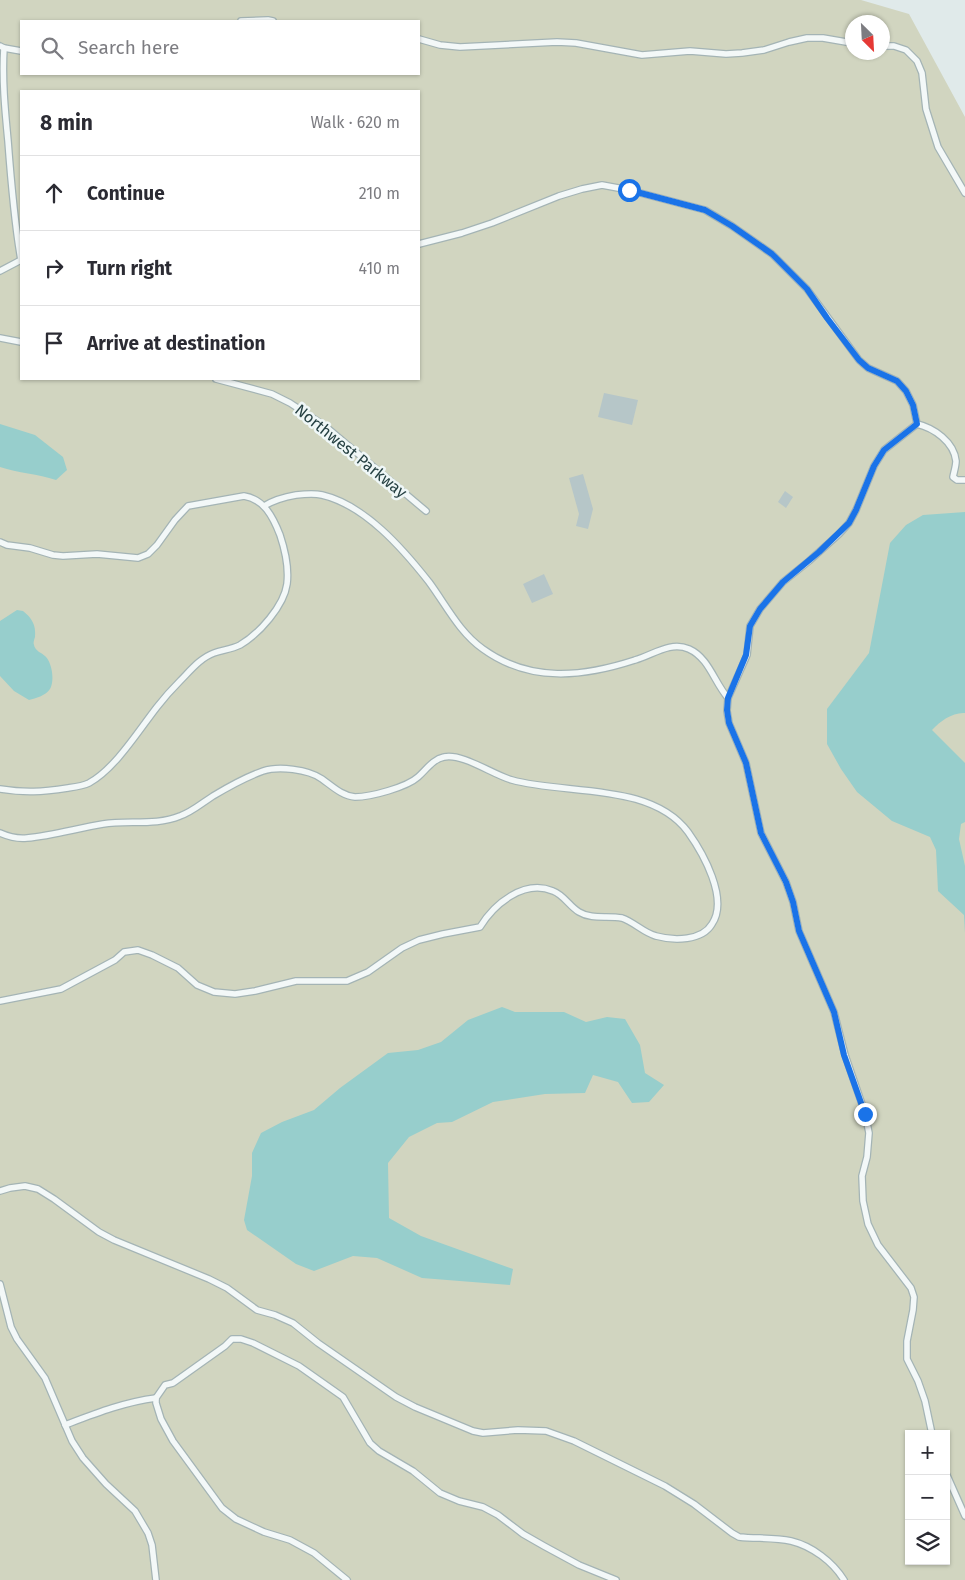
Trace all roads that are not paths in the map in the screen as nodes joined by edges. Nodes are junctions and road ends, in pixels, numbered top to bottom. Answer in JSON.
{"nodes":[{"id":1,"x":420,"y":40,"type":"edge"},
{"id":2,"x":845,"y":42,"type":"edge"},
{"id":3,"x":890,"y":46,"type":"edge"},
{"id":4,"x":2,"y":47,"type":"edge"},
{"id":5,"x":20,"y":51,"type":"edge"},
{"id":6,"x":965,"y":193,"type":"edge"},
{"id":7,"x":420,"y":244,"type":"edge"},
{"id":8,"x":20,"y":254,"type":"edge"},
{"id":9,"x":20,"y":261,"type":"edge"},
{"id":10,"x":0,"y":271,"type":"edge"},
{"id":11,"x":0,"y":338,"type":"edge"},
{"id":12,"x":20,"y":342,"type":"edge"},
{"id":13,"x":220,"y":380,"type":"edge"},
{"id":14,"x":917,"y":424,"type":"junction"},
{"id":15,"x":965,"y":480,"type":"edge"},
{"id":16,"x":264,"y":506,"type":"junction"},
{"id":17,"x":426,"y":512,"type":"dead end"},
{"id":18,"x":0,"y":542,"type":"edge"},
{"id":19,"x":728,"y":698,"type":"junction"},
{"id":20,"x":0,"y":789,"type":"edge"},
{"id":21,"x":0,"y":833,"type":"edge"},
{"id":22,"x":0,"y":1001,"type":"edge"},
{"id":23,"x":0,"y":1192,"type":"edge"},
{"id":24,"x":0,"y":1284,"type":"edge"},
{"id":25,"x":156,"y":1398,"type":"junction"},
{"id":26,"x":64,"y":1425,"type":"junction"},
{"id":27,"x":931,"y":1430,"type":"edge"},
{"id":28,"x":947,"y":1475,"type":"edge"},
{"id":29,"x":963,"y":1508,"type":"edge"},
{"id":30,"x":965,"y":1516,"type":"edge"},
{"id":31,"x":156,"y":1580,"type":"edge"},
{"id":32,"x":346,"y":1580,"type":"edge"},
{"id":33,"x":616,"y":1580,"type":"edge"},
{"id":34,"x":844,"y":1580,"type":"edge"}],
"edges":[{"from":1,"to":2,"type":"lane"},
{"from":3,"to":6,"type":"lane"},
{"from":4,"to":5,"type":"lane"},
{"from":4,"to":8,"type":"lane"},
{"from":7,"to":14,"type":"lane"},
{"from":9,"to":10,"type":"lane"},
{"from":11,"to":12,"type":"lane"},
{"from":13,"to":17,"type":"lane","name":"Northwest Parkway"},
{"from":14,"to":15,"type":"lane"},
{"from":14,"to":19,"type":"lane"},
{"from":16,"to":18,"type":"lane"},
{"from":16,"to":19,"type":"lane"},
{"from":16,"to":20,"type":"lane"},
{"from":19,"to":27,"type":"lane"},
{"from":21,"to":22,"type":"lane"},
{"from":23,"to":34,"type":"lane"},
{"from":24,"to":26,"type":"lane"},
{"from":25,"to":26,"type":"lane"},
{"from":25,"to":32,"type":"lane"},
{"from":25,"to":33,"type":"lane"},
{"from":26,"to":31,"type":"lane"},
{"from":28,"to":29,"type":"lane"},
{"from":29,"to":30,"type":"lane"}]}
